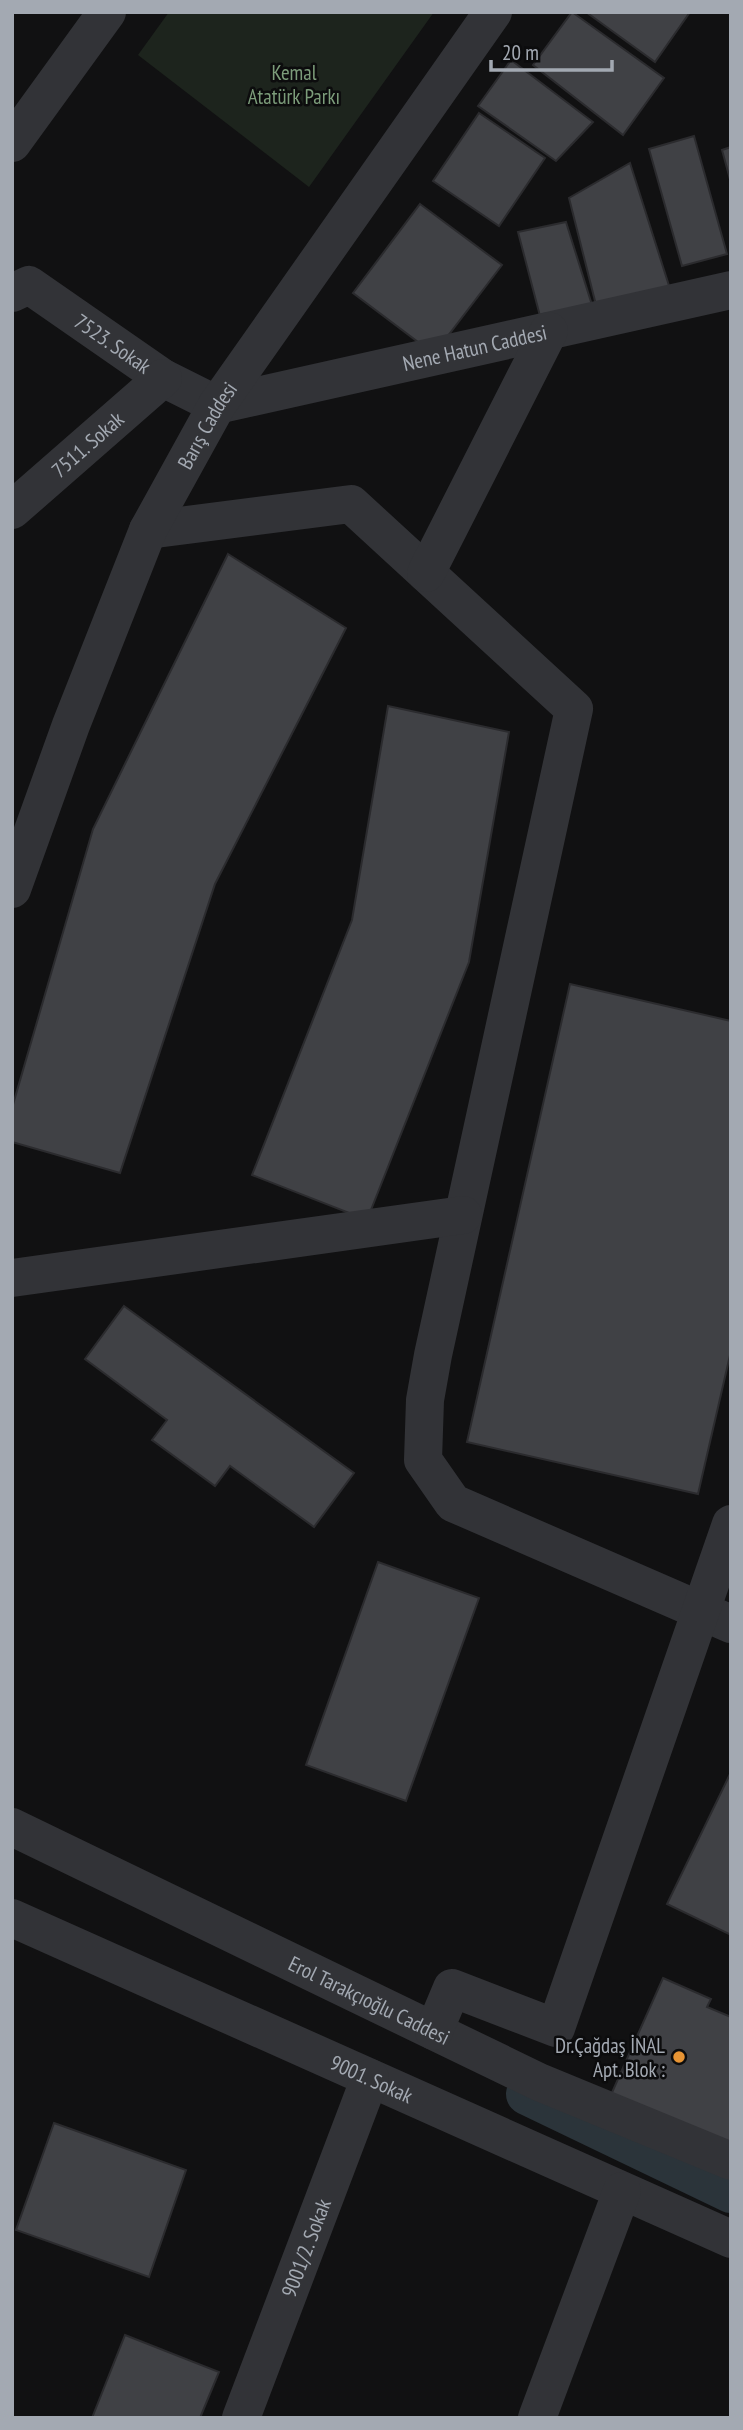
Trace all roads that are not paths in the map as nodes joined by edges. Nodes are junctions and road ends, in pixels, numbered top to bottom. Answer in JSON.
{"nodes":[{"id":1,"x":107,"y":12,"type":"edge"},
{"id":2,"x":493,"y":12,"type":"edge"},
{"id":3,"x":12,"y":143,"type":"edge"},
{"id":4,"x":731,"y":290,"type":"edge"},
{"id":5,"x":12,"y":293,"type":"edge"},
{"id":6,"x":549,"y":331,"type":"junction"},
{"id":7,"x":163,"y":377,"type":"junction"},
{"id":8,"x":218,"y":405,"type":"junction"},
{"id":9,"x":12,"y":510,"type":"edge"},
{"id":10,"x":148,"y":530,"type":"junction"},
{"id":11,"x":426,"y":573,"type":"junction"},
{"id":12,"x":12,"y":889,"type":"edge"},
{"id":13,"x":463,"y":1215,"type":"junction"},
{"id":14,"x":12,"y":1278,"type":"edge"},
{"id":15,"x":731,"y":1524,"type":"edge"},
{"id":16,"x":716,"y":1617,"type":"edge"},
{"id":17,"x":12,"y":1827,"type":"edge"},
{"id":18,"x":12,"y":1918,"type":"edge"},
{"id":19,"x":434,"y":2031,"type":"junction"},
{"id":20,"x":370,"y":2078,"type":"junction"},
{"id":21,"x":731,"y":2161,"type":"edge"},
{"id":22,"x":622,"y":2191,"type":"junction"},
{"id":23,"x":731,"y":2239,"type":"edge"},
{"id":24,"x":241,"y":2418,"type":"edge"},
{"id":25,"x":537,"y":2418,"type":"edge"}],
"edges":[{"from":1,"to":3,"type":"street"},
{"from":2,"to":8,"type":"street","name":"Barış Caddesi"},
{"from":4,"to":6,"type":"street","name":"Nene Hatun Caddesi"},
{"from":5,"to":7,"type":"street","name":"7523. Sokak"},
{"from":6,"to":8,"type":"street","name":"Nene Hatun Caddesi"},
{"from":6,"to":11,"type":"street"},
{"from":7,"to":8,"type":"street","name":"7523. Sokak"},
{"from":7,"to":9,"type":"street","name":"7511. Sokak"},
{"from":8,"to":10,"type":"street","name":"Barış Caddesi"},
{"from":10,"to":11,"type":"street"},
{"from":10,"to":12,"type":"street","name":"Barış Caddesi"},
{"from":11,"to":13,"type":"street"},
{"from":13,"to":14,"type":"street"},
{"from":13,"to":16,"type":"street"},
{"from":15,"to":16,"type":"street"},
{"from":16,"to":19,"type":"street"},
{"from":17,"to":19,"type":"street","name":"Erol Tarakçıoğlu Caddesi"},
{"from":18,"to":20,"type":"street","name":"9001. Sokak"},
{"from":19,"to":21,"type":"street","name":"Erol Tarakçıoğlu Caddesi"},
{"from":20,"to":22,"type":"street","name":"9001. Sokak"},
{"from":20,"to":24,"type":"street","name":"9001/2. Sokak"},
{"from":22,"to":23,"type":"street","name":"9001. Sokak"},
{"from":22,"to":25,"type":"street"}]}
